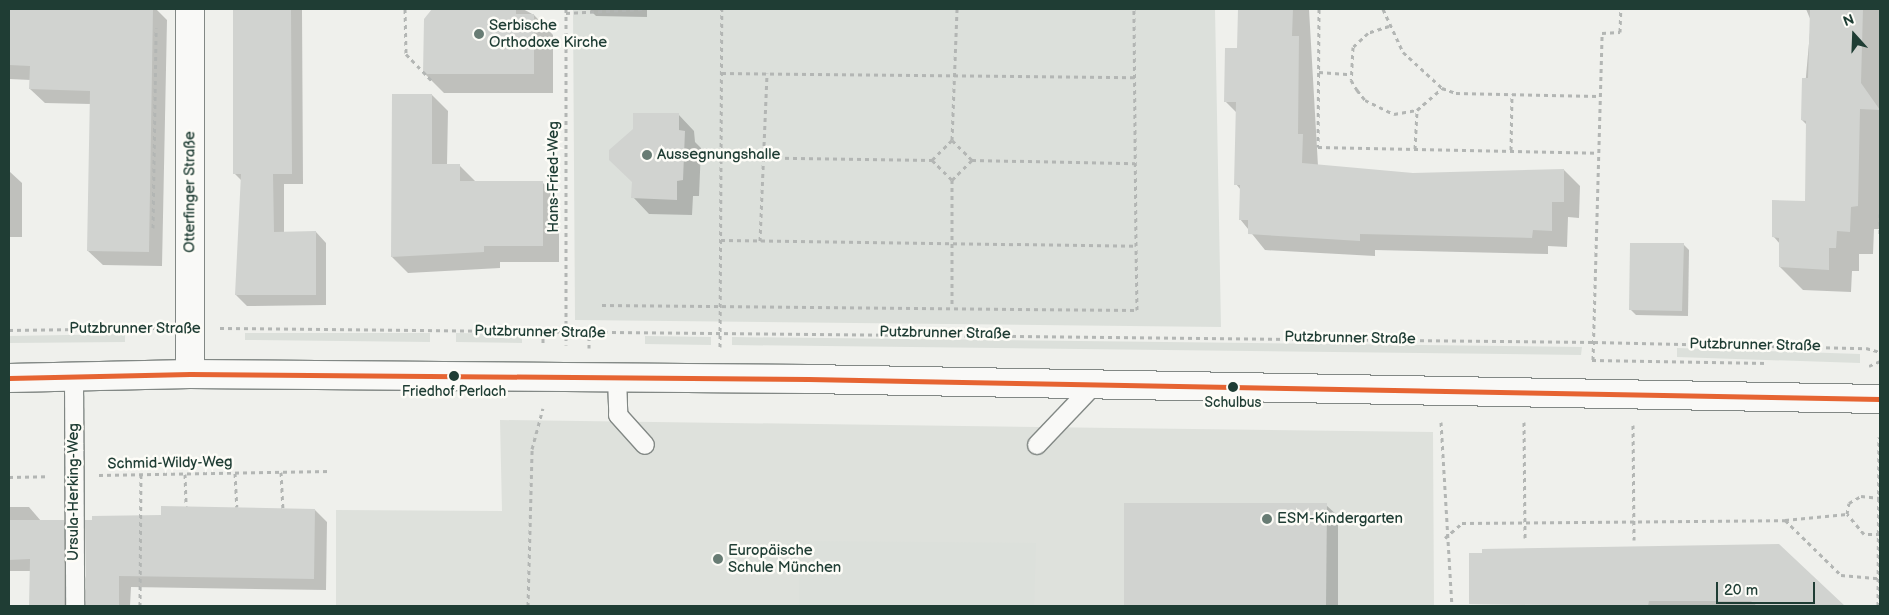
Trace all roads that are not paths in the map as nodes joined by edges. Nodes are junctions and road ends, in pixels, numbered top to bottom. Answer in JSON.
{"nodes":[{"id":1,"x":190,"y":9,"type":"edge"},
{"id":2,"x":190,"y":374,"type":"junction"},
{"id":3,"x":74,"y":377,"type":"junction"},
{"id":4,"x":617,"y":377,"type":"junction"},
{"id":5,"x":9,"y":378,"type":"edge"},
{"id":6,"x":1096,"y":384,"type":"junction"},
{"id":7,"x":1880,"y":399,"type":"edge"},
{"id":8,"x":645,"y":444,"type":"dead end"},
{"id":9,"x":1037,"y":445,"type":"dead end"},
{"id":10,"x":75,"y":606,"type":"edge"}],
"edges":[{"from":1,"to":2,"type":"main road","name":"Otterfinger Straße"},
{"from":2,"to":3,"type":"main road"},
{"from":2,"to":4,"type":"main road"},
{"from":3,"to":5,"type":"main road"},
{"from":3,"to":10,"type":"lane","name":"Ursula-Herking-Weg"},
{"from":4,"to":6,"type":"main road"},
{"from":4,"to":8,"type":"lane"},
{"from":6,"to":7,"type":"main road"},
{"from":6,"to":9,"type":"lane"}]}
